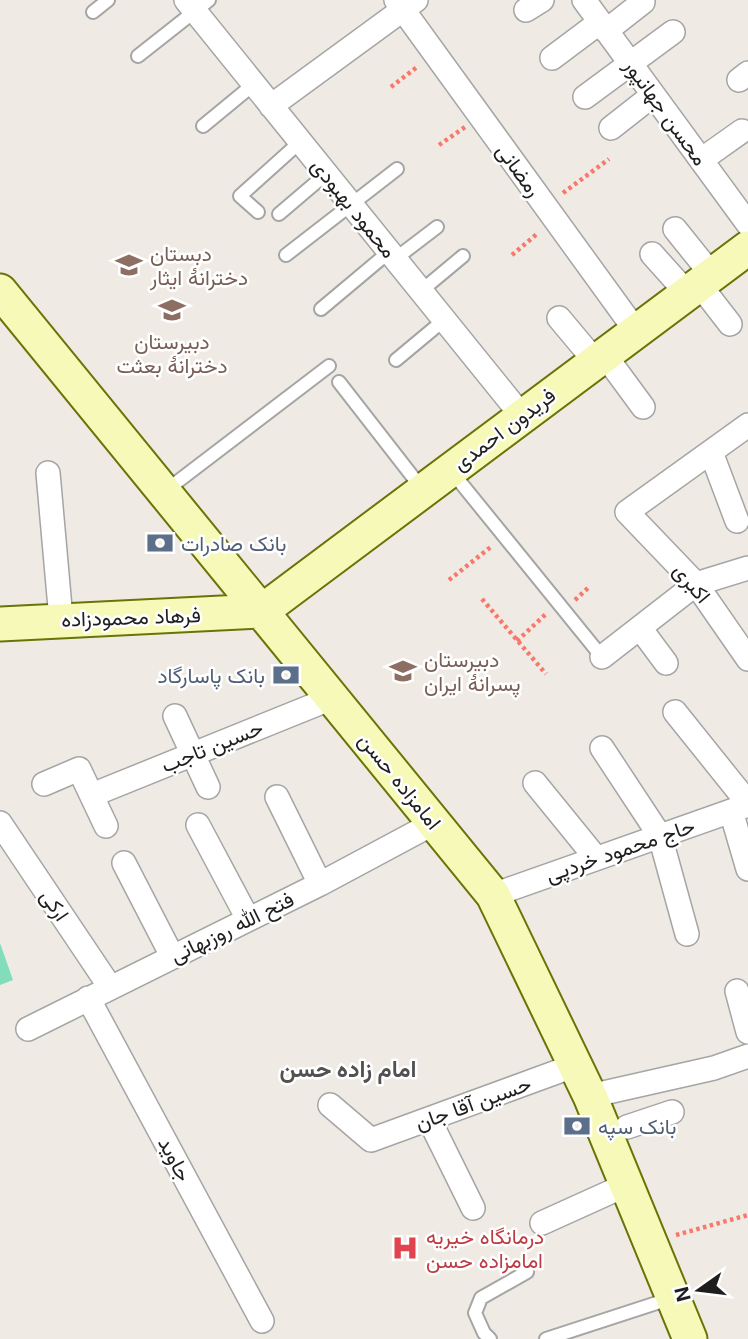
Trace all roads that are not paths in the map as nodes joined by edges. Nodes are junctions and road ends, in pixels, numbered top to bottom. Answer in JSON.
{"nodes":[{"id":1,"x":108,"y":0,"type":"edge"},
{"id":2,"x":584,"y":0,"type":"edge"},
{"id":3,"x":643,"y":2,"type":"dead end"},
{"id":4,"x":405,"y":3,"type":"edge"},
{"id":5,"x":196,"y":4,"type":"edge"},
{"id":6,"x":93,"y":12,"type":"dead end"},
{"id":7,"x":603,"y":27,"type":"junction"},
{"id":8,"x":673,"y":32,"type":"dead end"},
{"id":9,"x":138,"y":56,"type":"dead end"},
{"id":10,"x":552,"y":58,"type":"dead end"},
{"id":11,"x":629,"y":62,"type":"junction"},
{"id":12,"x":254,"y":84,"type":"junction"},
{"id":13,"x":653,"y":95,"type":"junction"},
{"id":14,"x":585,"y":97,"type":"dead end"},
{"id":15,"x":271,"y":106,"type":"junction"},
{"id":16,"x":203,"y":126,"type":"dead end"},
{"id":17,"x":611,"y":128,"type":"dead end"},
{"id":18,"x":742,"y":131,"type":"dead end"},
{"id":19,"x":300,"y":142,"type":"junction"},
{"id":20,"x":701,"y":160,"type":"junction"},
{"id":21,"x":397,"y":169,"type":"dead end"},
{"id":22,"x":326,"y":174,"type":"junction"},
{"id":23,"x":351,"y":204,"type":"junction"},
{"id":24,"x":258,"y":212,"type":"dead end"},
{"id":25,"x":279,"y":214,"type":"dead end"},
{"id":26,"x":748,"y":225,"type":"edge"},
{"id":27,"x":437,"y":227,"type":"dead end"},
{"id":28,"x":675,"y":229,"type":"dead end"},
{"id":29,"x":748,"y":248,"type":"edge"},
{"id":30,"x":652,"y":254,"type":"dead end"},
{"id":31,"x":286,"y":255,"type":"dead end"},
{"id":32,"x":392,"y":256,"type":"junction"},
{"id":33,"x":463,"y":256,"type":"dead end"},
{"id":34,"x":699,"y":284,"type":"junction"},
{"id":35,"x":0,"y":291,"type":"edge"},
{"id":36,"x":421,"y":292,"type":"junction"},
{"id":37,"x":321,"y":309,"type":"dead end"},
{"id":38,"x":559,"y":318,"type":"dead end"},
{"id":39,"x":444,"y":320,"type":"junction"},
{"id":40,"x":730,"y":324,"type":"dead end"},
{"id":41,"x":636,"y":331,"type":"junction"},
{"id":42,"x":600,"y":358,"type":"junction"},
{"id":43,"x":396,"y":359,"type":"dead end"},
{"id":44,"x":329,"y":366,"type":"dead end"},
{"id":45,"x":339,"y":382,"type":"dead end"},
{"id":46,"x":643,"y":407,"type":"dead end"},
{"id":47,"x":522,"y":416,"type":"junction"},
{"id":48,"x":748,"y":425,"type":"edge"},
{"id":49,"x":712,"y":452,"type":"junction"},
{"id":50,"x":450,"y":470,"type":"junction"},
{"id":51,"x":48,"y":473,"type":"dead end"},
{"id":52,"x":423,"y":490,"type":"junction"},
{"id":53,"x":164,"y":492,"type":"junction"},
{"id":54,"x":737,"y":521,"type":"dead end"},
{"id":55,"x":748,"y":568,"type":"edge"},
{"id":56,"x":696,"y":584,"type":"junction"},
{"id":57,"x":261,"y":611,"type":"junction"},
{"id":58,"x":61,"y":619,"type":"junction"},
{"id":59,"x":0,"y":624,"type":"edge"},
{"id":60,"x":640,"y":628,"type":"junction"},
{"id":61,"x":602,"y":657,"type":"joint"},
{"id":62,"x":748,"y":659,"type":"edge"},
{"id":63,"x":666,"y":663,"type":"dead end"},
{"id":64,"x":332,"y":698,"type":"junction"},
{"id":65,"x":675,"y":712,"type":"dead end"},
{"id":66,"x":175,"y":716,"type":"dead end"},
{"id":67,"x":602,"y":748,"type":"dead end"},
{"id":68,"x":192,"y":754,"type":"junction"},
{"id":69,"x":535,"y":783,"type":"dead end"},
{"id":70,"x":44,"y":784,"type":"dead end"},
{"id":71,"x":208,"y":787,"type":"dead end"},
{"id":72,"x":92,"y":795,"type":"junction"},
{"id":73,"x":276,"y":797,"type":"dead end"},
{"id":74,"x":742,"y":806,"type":"edge"},
{"id":75,"x":0,"y":823,"type":"edge"},
{"id":76,"x":434,"y":823,"type":"junction"},
{"id":77,"x":198,"y":825,"type":"dead end"},
{"id":78,"x":106,"y":826,"type":"dead end"},
{"id":79,"x":660,"y":836,"type":"junction"},
{"id":80,"x":596,"y":858,"type":"junction"},
{"id":81,"x":124,"y":863,"type":"dead end"},
{"id":82,"x":748,"y":869,"type":"edge"},
{"id":83,"x":320,"y":884,"type":"junction"},
{"id":84,"x":493,"y":895,"type":"junction"},
{"id":85,"x":248,"y":919,"type":"junction"},
{"id":86,"x":687,"y":934,"type":"dead end"},
{"id":87,"x":172,"y":956,"type":"junction"},
{"id":88,"x":110,"y":987,"type":"junction"},
{"id":89,"x":737,"y":991,"type":"dead end"},
{"id":90,"x":88,"y":998,"type":"junction"},
{"id":91,"x":28,"y":1029,"type":"dead end"},
{"id":92,"x":748,"y":1032,"type":"edge"},
{"id":93,"x":748,"y":1056,"type":"edge"},
{"id":94,"x":576,"y":1065,"type":"junction"},
{"id":95,"x":590,"y":1096,"type":"junction"},
{"id":96,"x":330,"y":1105,"type":"dead end"},
{"id":97,"x":672,"y":1112,"type":"dead end"},
{"id":98,"x":429,"y":1119,"type":"junction"},
{"id":99,"x":627,"y":1127,"type":"dead end"},
{"id":100,"x":626,"y":1185,"type":"junction"},
{"id":101,"x":473,"y":1208,"type":"dead end"},
{"id":102,"x":542,"y":1223,"type":"dead end"},
{"id":103,"x":527,"y":1272,"type":"dead end"},
{"id":104,"x":673,"y":1298,"type":"junction"},
{"id":105,"x":262,"y":1321,"type":"dead end"},
{"id":106,"x":490,"y":1339,"type":"edge"},
{"id":107,"x":546,"y":1339,"type":"edge"},
{"id":108,"x":690,"y":1339,"type":"edge"}],
"edges":[{"from":1,"to":6,"type":"lane"},
{"from":2,"to":7,"type":"street","name":"محسن جهانپور"},
{"from":3,"to":7,"type":"street"},
{"from":4,"to":15,"type":"street"},
{"from":4,"to":41,"type":"street","name":"رمضانی"},
{"from":5,"to":9,"type":"lane"},
{"from":5,"to":12,"type":"street","name":"محمود بهبودی"},
{"from":7,"to":10,"type":"street"},
{"from":7,"to":11,"type":"street","name":"محسن جهانپور"},
{"from":8,"to":11,"type":"street"},
{"from":11,"to":13,"type":"street","name":"محسن جهانپور"},
{"from":11,"to":14,"type":"street"},
{"from":12,"to":15,"type":"street","name":"محمود بهبودی"},
{"from":12,"to":16,"type":"lane"},
{"from":13,"to":17,"type":"street"},
{"from":13,"to":20,"type":"street","name":"محسن جهانپور"},
{"from":15,"to":19,"type":"street","name":"محمود بهبودی"},
{"from":18,"to":20,"type":"street"},
{"from":19,"to":22,"type":"street","name":"محمود بهبودی"},
{"from":19,"to":24,"type":"lane"},
{"from":20,"to":26,"type":"street","name":"محسن جهانپور"},
{"from":21,"to":23,"type":"lane"},
{"from":22,"to":23,"type":"street","name":"محمود بهبودی"},
{"from":22,"to":25,"type":"lane"},
{"from":23,"to":31,"type":"lane"},
{"from":23,"to":32,"type":"street","name":"محمود بهبودی"},
{"from":27,"to":32,"type":"lane"},
{"from":28,"to":34,"type":"street"},
{"from":29,"to":34,"type":"main road","name":"فریدون احمدی"},
{"from":30,"to":34,"type":"street"},
{"from":32,"to":36,"type":"street","name":"محمود بهبودی"},
{"from":32,"to":37,"type":"lane"},
{"from":33,"to":36,"type":"lane"},
{"from":34,"to":40,"type":"street"},
{"from":34,"to":41,"type":"main road","name":"فریدون احمدی"},
{"from":35,"to":53,"type":"main road","name":"امامزاده حسن"},
{"from":36,"to":39,"type":"street","name":"محمود بهبودی"},
{"from":38,"to":42,"type":"street"},
{"from":39,"to":43,"type":"lane"},
{"from":39,"to":47,"type":"street","name":"محمود بهبودی"},
{"from":41,"to":42,"type":"main road","name":"فریدون احمدی"},
{"from":42,"to":46,"type":"street"},
{"from":42,"to":47,"type":"main road","name":"فریدون احمدی"},
{"from":44,"to":53,"type":"lane"},
{"from":45,"to":52,"type":"lane"},
{"from":47,"to":50,"type":"main road","name":"فریدون احمدی"},
{"from":48,"to":49,"type":"street"},
{"from":49,"to":54,"type":"street"},
{"from":49,"to":56,"type":"street","name":"اکبری"},
{"from":50,"to":52,"type":"main road","name":"فریدون احمدی"},
{"from":50,"to":61,"type":"lane"},
{"from":51,"to":58,"type":"street"},
{"from":52,"to":57,"type":"main road","name":"فریدون احمدی"},
{"from":53,"to":57,"type":"main road","name":"امامزاده حسن"},
{"from":55,"to":56,"type":"street"},
{"from":56,"to":60,"type":"street"},
{"from":56,"to":62,"type":"street","name":"اکبری"},
{"from":57,"to":58,"type":"main road","name":"فرهاد محمودزاده"},
{"from":57,"to":64,"type":"main road","name":"امامزاده حسن"},
{"from":58,"to":59,"type":"main road","name":"فرهاد محمودزاده"},
{"from":60,"to":61,"type":"street"},
{"from":60,"to":63,"type":"street"},
{"from":64,"to":68,"type":"street","name":"حسین تاجب"},
{"from":64,"to":76,"type":"main road","name":"امامزاده حسن"},
{"from":65,"to":74,"type":"street"},
{"from":66,"to":68,"type":"street"},
{"from":67,"to":79,"type":"street"},
{"from":68,"to":71,"type":"street"},
{"from":68,"to":72,"type":"street","name":"حسین تاجب"},
{"from":69,"to":80,"type":"street"},
{"from":70,"to":72,"type":"street"},
{"from":72,"to":78,"type":"street"},
{"from":73,"to":83,"type":"street"},
{"from":74,"to":79,"type":"street","name":"حاج محمود خردپی"},
{"from":74,"to":82,"type":"street"},
{"from":75,"to":88,"type":"street","name":"ارکی"},
{"from":76,"to":83,"type":"street","name":"فتح الله روزبهانی"},
{"from":76,"to":84,"type":"main road","name":"امامزاده حسن"},
{"from":77,"to":85,"type":"street"},
{"from":79,"to":80,"type":"street","name":"حاج محمود خردپی"},
{"from":79,"to":86,"type":"street"},
{"from":80,"to":84,"type":"street","name":"حاج محمود خردپی"},
{"from":81,"to":87,"type":"street"},
{"from":83,"to":85,"type":"street","name":"فتح الله روزبهانی"},
{"from":84,"to":94,"type":"main road","name":"امامزاده حسن"},
{"from":85,"to":87,"type":"street","name":"فتح الله روزبهانی"},
{"from":87,"to":88,"type":"street","name":"فتح الله روزبهانی"},
{"from":88,"to":90,"type":"street","name":"فتح الله روزبهانی"},
{"from":89,"to":92,"type":"street"},
{"from":90,"to":91,"type":"street","name":"فتح الله روزبهانی"},
{"from":90,"to":105,"type":"street","name":"جاوید"},
{"from":93,"to":95,"type":"street"},
{"from":94,"to":95,"type":"main road","name":"امامزاده حسن"},
{"from":94,"to":98,"type":"street","name":"حسین آقا جان"},
{"from":95,"to":100,"type":"main road","name":"امامزاده حسن"},
{"from":96,"to":98,"type":"street","name":"حسین آقا جان"},
{"from":97,"to":99,"type":"street"},
{"from":98,"to":101,"type":"street"},
{"from":100,"to":102,"type":"street"},
{"from":100,"to":104,"type":"main road","name":"امامزاده حسن"},
{"from":103,"to":106,"type":"lane"},
{"from":104,"to":107,"type":"lane"},
{"from":104,"to":108,"type":"main road","name":"امامزاده حسن"}]}
